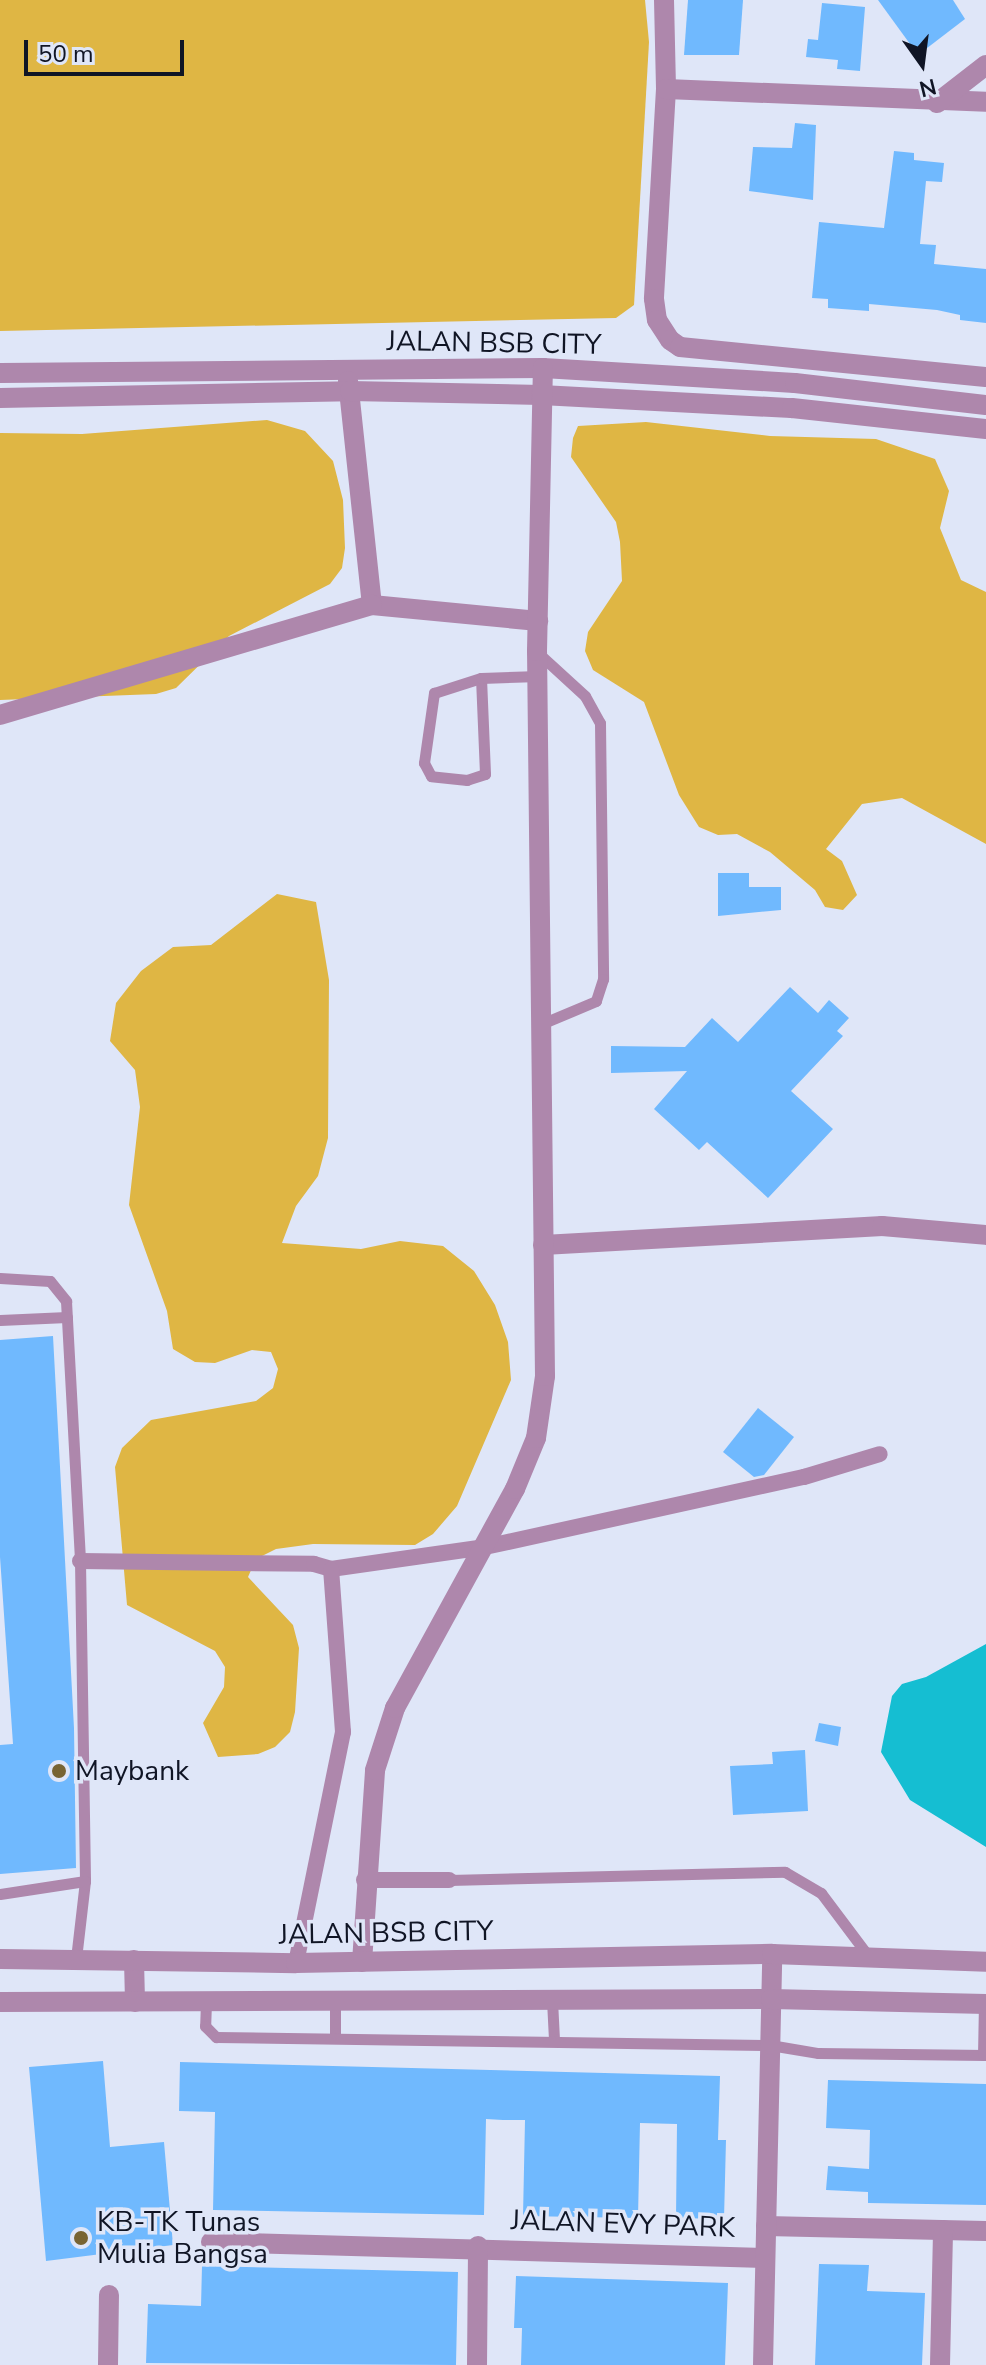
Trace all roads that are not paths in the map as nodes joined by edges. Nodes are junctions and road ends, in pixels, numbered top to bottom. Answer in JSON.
{"nodes":[{"id":1,"x":664,"y":0,"type":"edge"},
{"id":2,"x":986,"y":65,"type":"edge"},
{"id":3,"x":666,"y":89,"type":"junction"},
{"id":4,"x":986,"y":102,"type":"edge"},
{"id":5,"x":937,"y":103,"type":"junction"},
{"id":6,"x":543,"y":368,"type":"junction"},
{"id":7,"x":347,"y":369,"type":"junction"},
{"id":8,"x":0,"y":373,"type":"edge"},
{"id":9,"x":986,"y":377,"type":"edge"},
{"id":10,"x":350,"y":391,"type":"junction"},
{"id":11,"x":541,"y":395,"type":"junction"},
{"id":12,"x":0,"y":398,"type":"edge"},
{"id":13,"x":986,"y":405,"type":"edge"},
{"id":14,"x":986,"y":429,"type":"edge"},
{"id":15,"x":372,"y":605,"type":"junction"},
{"id":16,"x":538,"y":621,"type":"junction"},
{"id":17,"x":537,"y":651,"type":"junction"},
{"id":18,"x":539,"y":676,"type":"junction"},
{"id":19,"x":481,"y":678,"type":"junction"},
{"id":20,"x":0,"y":715,"type":"edge"},
{"id":21,"x":539,"y":1025,"type":"junction"},
{"id":22,"x":986,"y":1235,"type":"edge"},
{"id":23,"x":543,"y":1245,"type":"junction"},
{"id":24,"x":0,"y":1278,"type":"edge"},
{"id":25,"x":67,"y":1317,"type":"junction"},
{"id":26,"x":0,"y":1320,"type":"edge"},
{"id":27,"x":880,"y":1454,"type":"dead end"},
{"id":28,"x":485,"y":1547,"type":"junction"},
{"id":29,"x":80,"y":1561,"type":"junction"},
{"id":30,"x":331,"y":1569,"type":"junction"},
{"id":31,"x":364,"y":1880,"type":"junction"},
{"id":32,"x":449,"y":1880,"type":"joint"},
{"id":33,"x":85,"y":1881,"type":"junction"},
{"id":34,"x":0,"y":1894,"type":"edge"},
{"id":35,"x":772,"y":1954,"type":"junction"},
{"id":36,"x":870,"y":1958,"type":"junction"},
{"id":37,"x":0,"y":1959,"type":"edge"},
{"id":38,"x":76,"y":1959,"type":"junction"},
{"id":39,"x":134,"y":1960,"type":"junction"},
{"id":40,"x":362,"y":1962,"type":"junction"},
{"id":41,"x":986,"y":1962,"type":"edge"},
{"id":42,"x":296,"y":1963,"type":"junction"},
{"id":43,"x":771,"y":1999,"type":"junction"},
{"id":44,"x":552,"y":2000,"type":"junction"},
{"id":45,"x":335,"y":2001,"type":"junction"},
{"id":46,"x":0,"y":2002,"type":"edge"},
{"id":47,"x":135,"y":2002,"type":"junction"},
{"id":48,"x":206,"y":2002,"type":"junction"},
{"id":49,"x":985,"y":2004,"type":"edge"},
{"id":50,"x":335,"y":2038,"type":"junction"},
{"id":51,"x":554,"y":2040,"type":"junction"},
{"id":52,"x":770,"y":2045,"type":"junction"},
{"id":53,"x":985,"y":2055,"type":"edge"},
{"id":54,"x":766,"y":2226,"type":"junction"},
{"id":55,"x":943,"y":2230,"type":"junction"},
{"id":56,"x":986,"y":2231,"type":"edge"},
{"id":57,"x":211,"y":2242,"type":"dead end"},
{"id":58,"x":478,"y":2246,"type":"junction"},
{"id":59,"x":765,"y":2258,"type":"junction"},
{"id":60,"x":109,"y":2295,"type":"dead end"},
{"id":61,"x":108,"y":2365,"type":"edge"},
{"id":62,"x":477,"y":2365,"type":"edge"},
{"id":63,"x":763,"y":2365,"type":"edge"},
{"id":64,"x":940,"y":2365,"type":"edge"}],
"edges":[{"from":1,"to":3,"type":"street"},
{"from":2,"to":5,"type":"street"},
{"from":3,"to":5,"type":"street"},
{"from":3,"to":9,"type":"street"},
{"from":4,"to":5,"type":"street"},
{"from":6,"to":7,"type":"street","name":"JALAN BSB CITY"},
{"from":6,"to":11,"type":"street"},
{"from":6,"to":13,"type":"street","name":"JALAN BSB CITY"},
{"from":7,"to":8,"type":"street","name":"JALAN BSB CITY"},
{"from":7,"to":10,"type":"street"},
{"from":10,"to":11,"type":"street","name":"JALAN BSB CITY"},
{"from":10,"to":12,"type":"street","name":"JALAN BSB CITY"},
{"from":10,"to":15,"type":"street"},
{"from":11,"to":14,"type":"street","name":"JALAN BSB CITY"},
{"from":11,"to":16,"type":"street"},
{"from":15,"to":16,"type":"street"},
{"from":15,"to":20,"type":"street"},
{"from":16,"to":17,"type":"street"},
{"from":17,"to":18,"type":"street"},
{"from":17,"to":21,"type":"lane"},
{"from":18,"to":19,"type":"lane"},
{"from":18,"to":21,"type":"street"},
{"from":19,"to":19,"type":"lane"},
{"from":21,"to":23,"type":"street"},
{"from":22,"to":23,"type":"street"},
{"from":23,"to":28,"type":"street"},
{"from":24,"to":25,"type":"lane"},
{"from":25,"to":26,"type":"lane"},
{"from":25,"to":29,"type":"lane"},
{"from":27,"to":28,"type":"street"},
{"from":28,"to":30,"type":"street"},
{"from":28,"to":31,"type":"street"},
{"from":29,"to":30,"type":"street"},
{"from":29,"to":33,"type":"lane"},
{"from":30,"to":42,"type":"street"},
{"from":31,"to":32,"type":"street"},
{"from":31,"to":40,"type":"street"},
{"from":32,"to":36,"type":"lane"},
{"from":33,"to":34,"type":"lane"},
{"from":33,"to":38,"type":"lane"},
{"from":35,"to":36,"type":"street","name":"JALAN BSB CITY"},
{"from":35,"to":40,"type":"street","name":"JALAN BSB CITY"},
{"from":35,"to":43,"type":"street"},
{"from":36,"to":41,"type":"street","name":"JALAN BSB CITY"},
{"from":37,"to":38,"type":"street","name":"JALAN BSB CITY"},
{"from":38,"to":39,"type":"street","name":"JALAN BSB CITY"},
{"from":39,"to":42,"type":"street","name":"JALAN BSB CITY"},
{"from":39,"to":47,"type":"street"},
{"from":40,"to":42,"type":"street","name":"JALAN BSB CITY"},
{"from":43,"to":44,"type":"street"},
{"from":43,"to":49,"type":"street"},
{"from":43,"to":52,"type":"street","name":"JALAN EVY PARK"},
{"from":44,"to":45,"type":"street"},
{"from":44,"to":51,"type":"lane"},
{"from":45,"to":48,"type":"street"},
{"from":45,"to":50,"type":"lane"},
{"from":46,"to":47,"type":"street"},
{"from":47,"to":48,"type":"street"},
{"from":48,"to":50,"type":"lane"},
{"from":49,"to":53,"type":"lane"},
{"from":50,"to":51,"type":"lane"},
{"from":51,"to":52,"type":"lane"},
{"from":52,"to":53,"type":"lane"},
{"from":52,"to":54,"type":"street","name":"JALAN EVY PARK"},
{"from":54,"to":55,"type":"street","name":"JALAN EVY PARK"},
{"from":54,"to":59,"type":"street","name":"JALAN EVY PARK"},
{"from":55,"to":56,"type":"street","name":"JALAN EVY PARK"},
{"from":55,"to":64,"type":"street"},
{"from":57,"to":58,"type":"street","name":"JALAN EVY PARK"},
{"from":58,"to":59,"type":"street","name":"JALAN EVY PARK"},
{"from":58,"to":62,"type":"street","name":"JALAN EVY PARK"},
{"from":59,"to":63,"type":"street","name":"JALAN EVY PARK"},
{"from":60,"to":61,"type":"street"}]}
